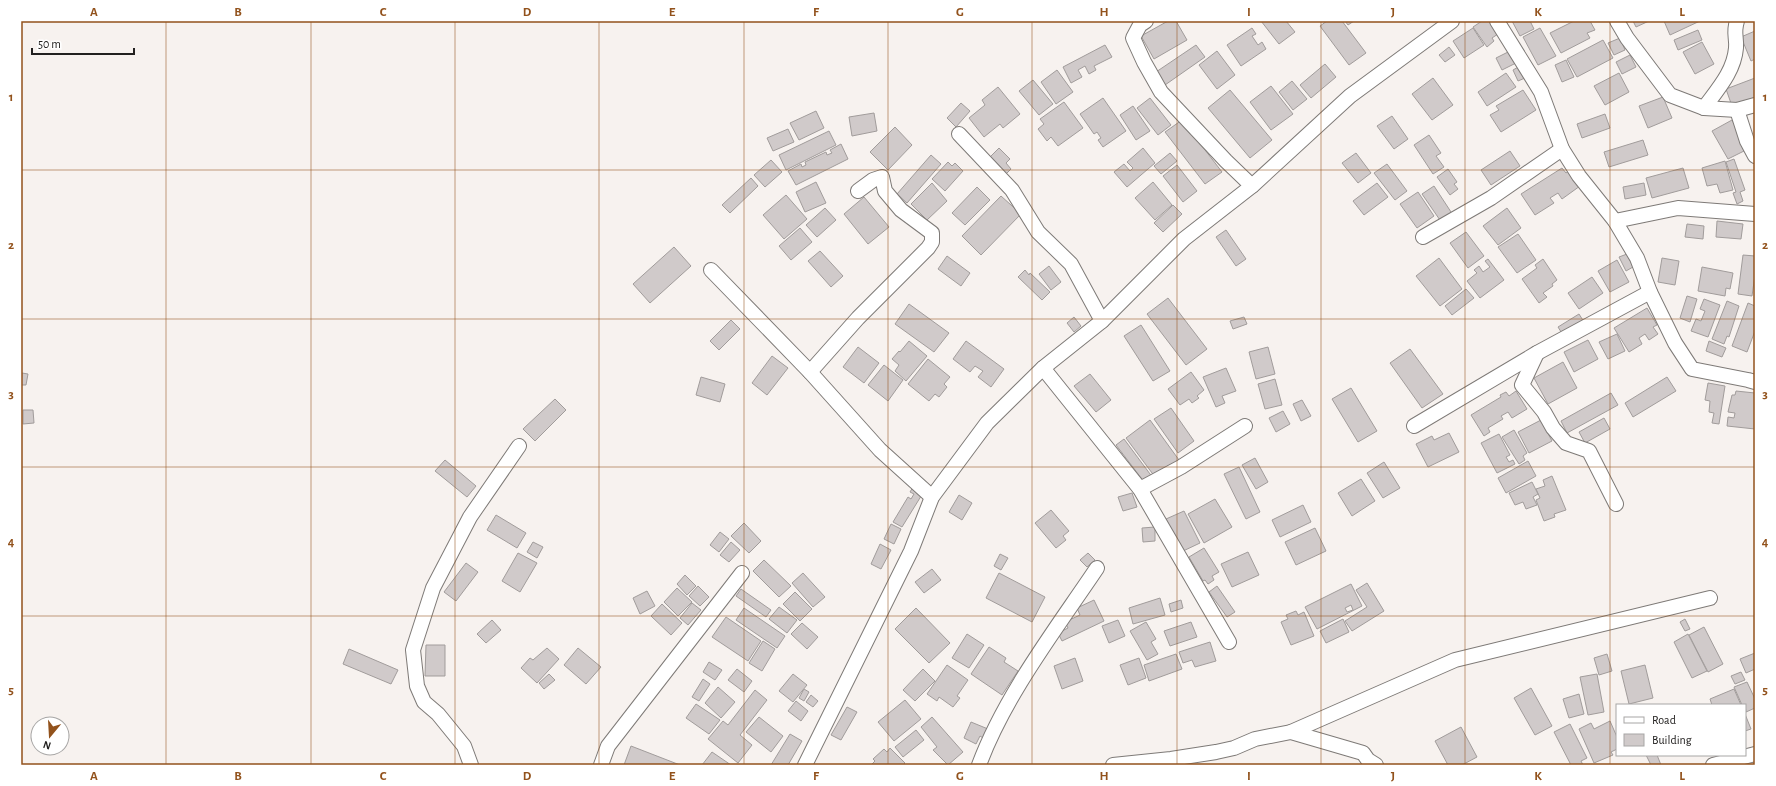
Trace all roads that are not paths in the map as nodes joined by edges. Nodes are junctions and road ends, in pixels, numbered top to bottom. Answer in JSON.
{"nodes":[{"id":1,"x":1146,"y":21,"type":"edge"},
{"id":2,"x":1452,"y":21,"type":"edge"},
{"id":3,"x":1497,"y":21,"type":"edge"},
{"id":4,"x":1617,"y":21,"type":"edge"},
{"id":5,"x":1737,"y":21,"type":"edge"},
{"id":6,"x":1755,"y":105,"type":"edge"},
{"id":7,"x":1704,"y":108,"type":"junction"},
{"id":8,"x":1737,"y":110,"type":"junction"},
{"id":9,"x":959,"y":134,"type":"dead end"},
{"id":10,"x":1562,"y":149,"type":"junction"},
{"id":11,"x":1755,"y":156,"type":"edge"},
{"id":12,"x":1252,"y":186,"type":"junction"},
{"id":13,"x":858,"y":191,"type":"dead end"},
{"id":14,"x":1755,"y":214,"type":"edge"},
{"id":15,"x":1615,"y":221,"type":"junction"},
{"id":16,"x":1423,"y":237,"type":"dead end"},
{"id":17,"x":711,"y":270,"type":"dead end"},
{"id":18,"x":1650,"y":292,"type":"junction"},
{"id":19,"x":1102,"y":321,"type":"junction"},
{"id":20,"x":1537,"y":353,"type":"junction"},
{"id":21,"x":1043,"y":368,"type":"junction"},
{"id":22,"x":810,"y":372,"type":"junction"},
{"id":23,"x":1755,"y":382,"type":"edge"},
{"id":24,"x":1245,"y":426,"type":"dead end"},
{"id":25,"x":1414,"y":426,"type":"dead end"},
{"id":26,"x":519,"y":446,"type":"dead end"},
{"id":27,"x":1140,"y":489,"type":"junction"},
{"id":28,"x":932,"y":497,"type":"junction"},
{"id":29,"x":1616,"y":504,"type":"dead end"},
{"id":30,"x":1098,"y":568,"type":"dead end"},
{"id":31,"x":742,"y":573,"type":"dead end"},
{"id":32,"x":1710,"y":598,"type":"dead end"},
{"id":33,"x":1229,"y":642,"type":"dead end"},
{"id":34,"x":1291,"y":732,"type":"junction"},
{"id":35,"x":1755,"y":754,"type":"edge"},
{"id":36,"x":471,"y":765,"type":"edge"},
{"id":37,"x":601,"y":765,"type":"edge"},
{"id":38,"x":805,"y":765,"type":"edge"},
{"id":39,"x":979,"y":765,"type":"edge"},
{"id":40,"x":1113,"y":765,"type":"edge"},
{"id":41,"x":1376,"y":765,"type":"edge"},
{"id":42,"x":1713,"y":765,"type":"edge"}],
"edges":[{"from":1,"to":12,"type":"street"},
{"from":2,"to":12,"type":"street"},
{"from":3,"to":10,"type":"street"},
{"from":4,"to":7,"type":"street"},
{"from":5,"to":7,"type":"street"},
{"from":6,"to":8,"type":"street"},
{"from":7,"to":8,"type":"street"},
{"from":8,"to":11,"type":"street"},
{"from":9,"to":19,"type":"street"},
{"from":10,"to":15,"type":"street"},
{"from":10,"to":16,"type":"street"},
{"from":12,"to":19,"type":"street"},
{"from":13,"to":22,"type":"street"},
{"from":14,"to":15,"type":"street"},
{"from":15,"to":18,"type":"street"},
{"from":17,"to":22,"type":"street"},
{"from":18,"to":20,"type":"street"},
{"from":18,"to":23,"type":"street"},
{"from":19,"to":21,"type":"street"},
{"from":20,"to":25,"type":"street"},
{"from":20,"to":29,"type":"street"},
{"from":21,"to":27,"type":"street"},
{"from":21,"to":28,"type":"street"},
{"from":22,"to":28,"type":"street"},
{"from":24,"to":27,"type":"street"},
{"from":26,"to":36,"type":"street"},
{"from":27,"to":33,"type":"street"},
{"from":28,"to":38,"type":"street"},
{"from":30,"to":39,"type":"street"},
{"from":31,"to":37,"type":"street"},
{"from":32,"to":34,"type":"street"},
{"from":34,"to":40,"type":"street"},
{"from":34,"to":41,"type":"street"},
{"from":35,"to":42,"type":"street"}]}
